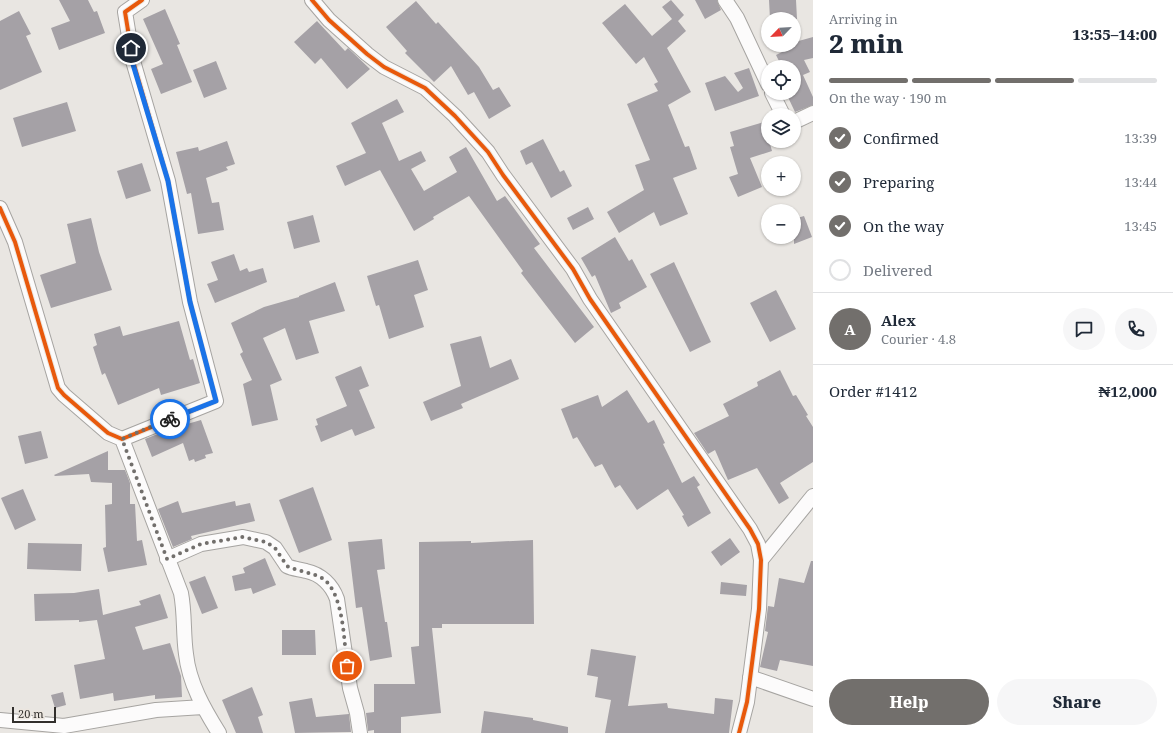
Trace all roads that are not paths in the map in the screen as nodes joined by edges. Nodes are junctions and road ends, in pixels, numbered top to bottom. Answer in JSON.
{"nodes":[{"id":1,"x":142,"y":0,"type":"edge"},
{"id":2,"x":312,"y":0,"type":"edge"},
{"id":3,"x":725,"y":0,"type":"edge"},
{"id":4,"x":761,"y":69,"type":"edge"},
{"id":5,"x":813,"y":113,"type":"edge"},
{"id":6,"x":801,"y":119,"type":"edge"},
{"id":7,"x":0,"y":208,"type":"edge"},
{"id":8,"x":122,"y":439,"type":"junction"},
{"id":9,"x":813,"y":496,"type":"edge"},
{"id":10,"x":167,"y":559,"type":"junction"},
{"id":11,"x":761,"y":560,"type":"junction"},
{"id":12,"x":750,"y":677,"type":"junction"},
{"id":13,"x":813,"y":699,"type":"edge"},
{"id":14,"x":203,"y":707,"type":"junction"},
{"id":15,"x":0,"y":720,"type":"edge"},
{"id":16,"x":81,"y":729,"type":"edge"},
{"id":17,"x":219,"y":733,"type":"edge"},
{"id":18,"x":360,"y":733,"type":"edge"},
{"id":19,"x":739,"y":733,"type":"edge"}],
"edges":[{"from":1,"to":8,"type":"street"},
{"from":2,"to":11,"type":"street"},
{"from":3,"to":4,"type":"street"},
{"from":5,"to":6,"type":"street"},
{"from":7,"to":8,"type":"street"},
{"from":8,"to":10,"type":"street"},
{"from":9,"to":11,"type":"street"},
{"from":10,"to":14,"type":"street"},
{"from":10,"to":18,"type":"street"},
{"from":11,"to":12,"type":"street"},
{"from":12,"to":13,"type":"street"},
{"from":12,"to":19,"type":"street"},
{"from":14,"to":16,"type":"street"},
{"from":14,"to":17,"type":"street"},
{"from":15,"to":16,"type":"street"}]}
